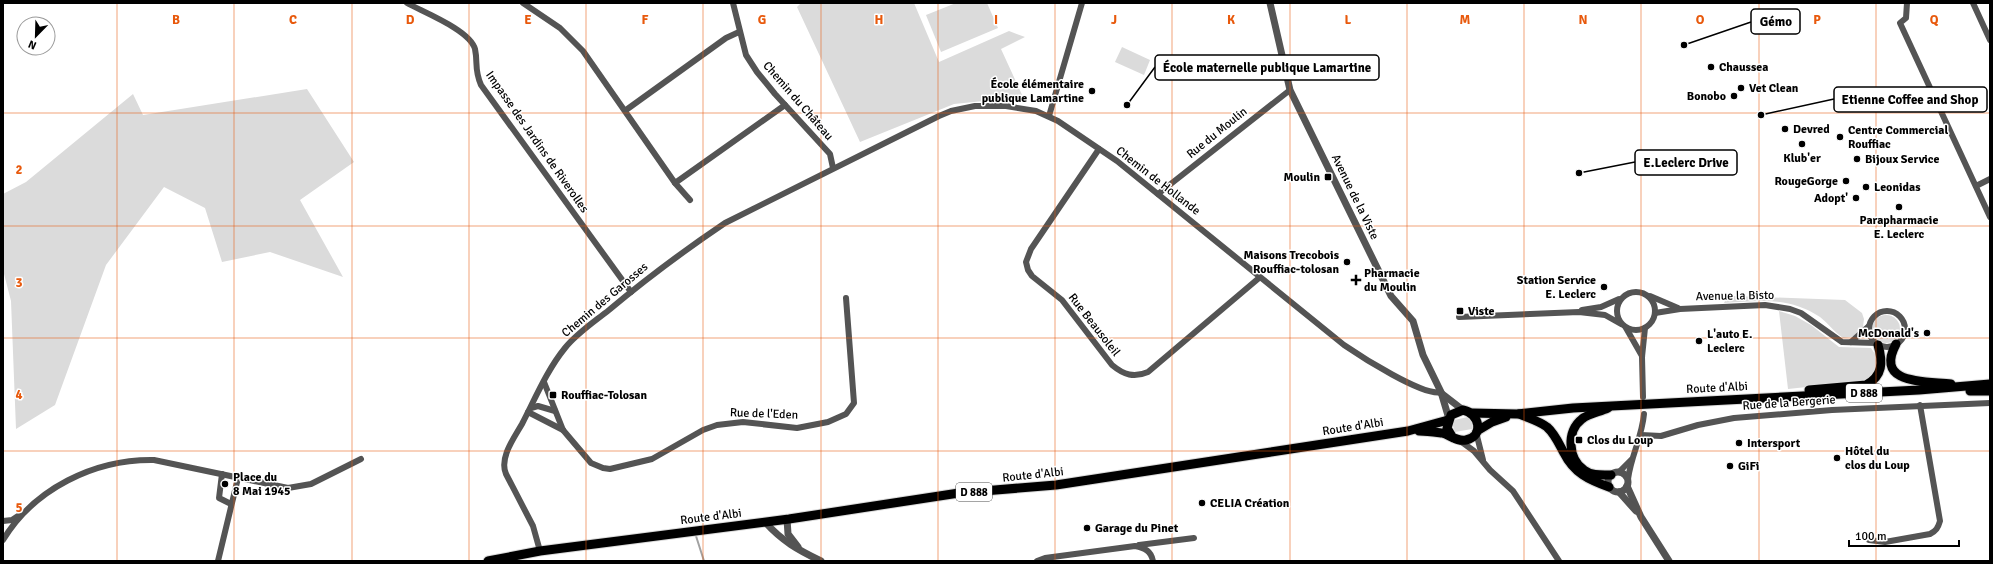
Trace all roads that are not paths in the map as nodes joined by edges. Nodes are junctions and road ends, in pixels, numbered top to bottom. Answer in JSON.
{"nodes":[{"id":1,"x":407,"y":3,"type":"edge"},
{"id":2,"x":523,"y":3,"type":"edge"},
{"id":3,"x":733,"y":3,"type":"edge"},
{"id":4,"x":1082,"y":3,"type":"edge"},
{"id":5,"x":1270,"y":3,"type":"edge"},
{"id":6,"x":1907,"y":3,"type":"edge"},
{"id":7,"x":1972,"y":3,"type":"edge"},
{"id":8,"x":1990,"y":24,"type":"edge"},
{"id":9,"x":1984,"y":27,"type":"junction"},
{"id":10,"x":739,"y":32,"type":"junction"},
{"id":11,"x":1990,"y":40,"type":"edge"},
{"id":12,"x":1290,"y":90,"type":"junction"},
{"id":13,"x":785,"y":105,"type":"junction"},
{"id":14,"x":626,"y":110,"type":"junction"},
{"id":15,"x":1048,"y":116,"type":"junction"},
{"id":16,"x":1099,"y":149,"type":"junction"},
{"id":17,"x":834,"y":168,"type":"junction"},
{"id":18,"x":1990,"y":178,"type":"edge"},
{"id":19,"x":676,"y":182,"type":"junction"},
{"id":20,"x":1976,"y":186,"type":"junction"},
{"id":21,"x":1158,"y":194,"type":"junction"},
{"id":22,"x":690,"y":200,"type":"dead end"},
{"id":23,"x":1990,"y":216,"type":"edge"},
{"id":24,"x":1259,"y":278,"type":"junction"},
{"id":25,"x":631,"y":292,"type":"junction"},
{"id":26,"x":1648,"y":296,"type":"junction"},
{"id":27,"x":846,"y":298,"type":"dead end"},
{"id":28,"x":1620,"y":299,"type":"junction"},
{"id":29,"x":1680,"y":309,"type":"junction"},
{"id":30,"x":1563,"y":312,"type":"junction"},
{"id":31,"x":1655,"y":313,"type":"junction"},
{"id":32,"x":1459,"y":317,"type":"dead end"},
{"id":33,"x":1624,"y":326,"type":"junction"},
{"id":34,"x":1869,"y":326,"type":"junction"},
{"id":35,"x":1645,"y":328,"type":"junction"},
{"id":36,"x":1851,"y":342,"type":"junction"},
{"id":37,"x":1877,"y":344,"type":"junction"},
{"id":38,"x":1896,"y":344,"type":"junction"},
{"id":39,"x":1642,"y":356,"type":"junction"},
{"id":40,"x":544,"y":382,"type":"junction"},
{"id":41,"x":1990,"y":384,"type":"edge"},
{"id":42,"x":1972,"y":386,"type":"junction"},
{"id":43,"x":1919,"y":390,"type":"junction"},
{"id":44,"x":1990,"y":391,"type":"edge"},
{"id":45,"x":1441,"y":392,"type":"junction"},
{"id":46,"x":1643,"y":397,"type":"dead end"},
{"id":47,"x":1752,"y":399,"type":"junction"},
{"id":48,"x":1990,"y":403,"type":"edge"},
{"id":49,"x":1612,"y":406,"type":"junction"},
{"id":50,"x":1920,"y":406,"type":"junction"},
{"id":51,"x":530,"y":410,"type":"junction"},
{"id":52,"x":555,"y":412,"type":"junction"},
{"id":53,"x":1468,"y":412,"type":"junction"},
{"id":54,"x":1517,"y":414,"type":"junction"},
{"id":55,"x":1644,"y":414,"type":"dead end"},
{"id":56,"x":1448,"y":419,"type":"junction"},
{"id":57,"x":563,"y":430,"type":"junction"},
{"id":58,"x":1408,"y":431,"type":"junction"},
{"id":59,"x":1477,"y":432,"type":"junction"},
{"id":60,"x":1641,"y":435,"type":"junction"},
{"id":61,"x":1456,"y":439,"type":"junction"},
{"id":62,"x":361,"y":459,"type":"dead end"},
{"id":63,"x":1631,"y":460,"type":"junction"},
{"id":64,"x":1484,"y":461,"type":"junction"},
{"id":65,"x":222,"y":474,"type":"junction"},
{"id":66,"x":1615,"y":474,"type":"junction"},
{"id":67,"x":238,"y":478,"type":"junction"},
{"id":68,"x":1628,"y":483,"type":"junction"},
{"id":69,"x":1609,"y":487,"type":"junction"},
{"id":70,"x":1619,"y":492,"type":"junction"},
{"id":71,"x":231,"y":504,"type":"junction"},
{"id":72,"x":21,"y":514,"type":"junction"},
{"id":73,"x":1641,"y":517,"type":"junction"},
{"id":74,"x":787,"y":519,"type":"junction"},
{"id":75,"x":3,"y":521,"type":"edge"},
{"id":76,"x":765,"y":522,"type":"junction"},
{"id":77,"x":1194,"y":538,"type":"dead end"},
{"id":78,"x":3,"y":540,"type":"edge"},
{"id":79,"x":1869,"y":540,"type":"dead end"},
{"id":80,"x":1135,"y":546,"type":"junction"},
{"id":81,"x":540,"y":551,"type":"junction"},
{"id":82,"x":804,"y":553,"type":"junction"},
{"id":83,"x":218,"y":561,"type":"edge"},
{"id":84,"x":488,"y":561,"type":"edge"},
{"id":85,"x":821,"y":561,"type":"edge"},
{"id":86,"x":1037,"y":561,"type":"edge"},
{"id":87,"x":1153,"y":561,"type":"edge"},
{"id":88,"x":1559,"y":561,"type":"edge"},
{"id":89,"x":1669,"y":561,"type":"edge"}],
"edges":[{"from":1,"to":25,"type":"street","name":"Impasse des Jardins de Riverolles"},
{"from":2,"to":14,"type":"street"},
{"from":3,"to":10,"type":"street","name":"Chemin du Château"},
{"from":4,"to":15,"type":"street"},
{"from":5,"to":12,"type":"street","name":"Avenue de la Viste"},
{"from":6,"to":20,"type":"street"},
{"from":7,"to":9,"type":"street"},
{"from":8,"to":9,"type":"street"},
{"from":9,"to":11,"type":"street"},
{"from":10,"to":13,"type":"street","name":"Chemin du Château"},
{"from":10,"to":14,"type":"street"},
{"from":12,"to":21,"type":"street","name":"Rue du Moulin"},
{"from":12,"to":45,"type":"street","name":"Avenue de la Viste"},
{"from":13,"to":17,"type":"street","name":"Chemin du Château"},
{"from":13,"to":19,"type":"street"},
{"from":14,"to":19,"type":"street"},
{"from":15,"to":16,"type":"street","name":"Chemin de Hollande"},
{"from":15,"to":17,"type":"street","name":"Chemin de Hollande"},
{"from":16,"to":21,"type":"street","name":"Chemin de Hollande"},
{"from":16,"to":24,"type":"street","name":"Rue Beausoleil"},
{"from":17,"to":25,"type":"street","name":"Chemin des Garosses"},
{"from":18,"to":20,"type":"street"},
{"from":19,"to":22,"type":"street"},
{"from":20,"to":23,"type":"street"},
{"from":21,"to":24,"type":"street","name":"Chemin de Hollande"},
{"from":24,"to":45,"type":"street","name":"Chemin de Hollande"},
{"from":25,"to":40,"type":"street","name":"Chemin des Garosses"},
{"from":26,"to":28,"type":"street"},
{"from":26,"to":29,"type":"street","name":"Avenue la Bisto"},
{"from":26,"to":31,"type":"street"},
{"from":27,"to":57,"type":"street","name":"Rue de l'Eden"},
{"from":28,"to":30,"type":"street"},
{"from":28,"to":33,"type":"street"},
{"from":29,"to":31,"type":"street","name":"Avenue la Bisto"},
{"from":29,"to":36,"type":"street","name":"Avenue la Bisto"},
{"from":30,"to":32,"type":"street"},
{"from":30,"to":33,"type":"street"},
{"from":31,"to":35,"type":"street"},
{"from":33,"to":35,"type":"street"},
{"from":33,"to":39,"type":"street"},
{"from":34,"to":36,"type":"street"},
{"from":34,"to":37,"type":"street"},
{"from":34,"to":38,"type":"street"},
{"from":35,"to":39,"type":"street"},
{"from":36,"to":37,"type":"street","name":"Avenue la Bisto"},
{"from":37,"to":38,"type":"street"},
{"from":37,"to":47,"type":"main road"},
{"from":38,"to":42,"type":"main road"},
{"from":39,"to":46,"type":"street"},
{"from":40,"to":51,"type":"street","name":"Chemin des Garosses"},
{"from":40,"to":52,"type":"street","name":"Rue de l'Eden"},
{"from":41,"to":42,"type":"main road","name":"Route d'Albi","number":"D 888"},
{"from":42,"to":43,"type":"main road","name":"Route d'Albi","number":"D 888"},
{"from":43,"to":44,"type":"main road","name":"Route d'Albi","number":"D 888"},
{"from":43,"to":47,"type":"main road","name":"Route d'Albi","number":"D 888"},
{"from":45,"to":53,"type":"street","name":"Avenue de la Viste"},
{"from":45,"to":56,"type":"street","name":"Avenue de la Viste"},
{"from":47,"to":49,"type":"main road","name":"Route d'Albi","number":"D 888"},
{"from":48,"to":50,"type":"street","name":"Rue de la Bergerie"},
{"from":49,"to":54,"type":"main road","name":"Route d'Albi","number":"D 888"},
{"from":49,"to":66,"type":"main road"},
{"from":50,"to":60,"type":"street","name":"Rue de la Bergerie"},
{"from":50,"to":79,"type":"street"},
{"from":51,"to":52,"type":"street"},
{"from":51,"to":57,"type":"street","name":"Rue de l'Eden"},
{"from":51,"to":81,"type":"street","name":"Chemin des Garosses"},
{"from":52,"to":57,"type":"street","name":"Rue de l'Eden"},
{"from":53,"to":54,"type":"main road","name":"Route d'Albi","number":"D 888"},
{"from":53,"to":56,"type":"main road"},
{"from":53,"to":59,"type":"main road"},
{"from":54,"to":59,"type":"main road","name":"Route d'Albi","number":"D 888"},
{"from":54,"to":69,"type":"main road"},
{"from":55,"to":60,"type":"street"},
{"from":56,"to":58,"type":"main road","name":"Route d'Albi","number":"D 888"},
{"from":56,"to":61,"type":"main road"},
{"from":58,"to":61,"type":"main road","name":"Route d'Albi","number":"D 888"},
{"from":58,"to":74,"type":"main road","name":"Route d'Albi","number":"D 888"},
{"from":59,"to":61,"type":"main road"},
{"from":59,"to":64,"type":"street"},
{"from":60,"to":63,"type":"street"},
{"from":61,"to":64,"type":"street"},
{"from":62,"to":67,"type":"street"},
{"from":63,"to":66,"type":"street"},
{"from":63,"to":68,"type":"street"},
{"from":64,"to":88,"type":"street"},
{"from":65,"to":67,"type":"street"},
{"from":65,"to":71,"type":"street"},
{"from":65,"to":72,"type":"street"},
{"from":66,"to":68,"type":"street"},
{"from":66,"to":69,"type":"street"},
{"from":67,"to":71,"type":"street"},
{"from":68,"to":70,"type":"street"},
{"from":68,"to":73,"type":"street"},
{"from":69,"to":70,"type":"street"},
{"from":70,"to":73,"type":"street"},
{"from":71,"to":83,"type":"street"},
{"from":72,"to":75,"type":"street"},
{"from":72,"to":78,"type":"street"},
{"from":73,"to":89,"type":"street"},
{"from":74,"to":76,"type":"main road","name":"Route d'Albi","number":"D 888"},
{"from":74,"to":82,"type":"street"},
{"from":76,"to":81,"type":"main road","name":"Route d'Albi","number":"D 888"},
{"from":76,"to":82,"type":"street"},
{"from":77,"to":80,"type":"street"},
{"from":80,"to":86,"type":"street"},
{"from":80,"to":87,"type":"street"},
{"from":81,"to":84,"type":"main road","number":"D 888"},
{"from":82,"to":85,"type":"street"}]}
